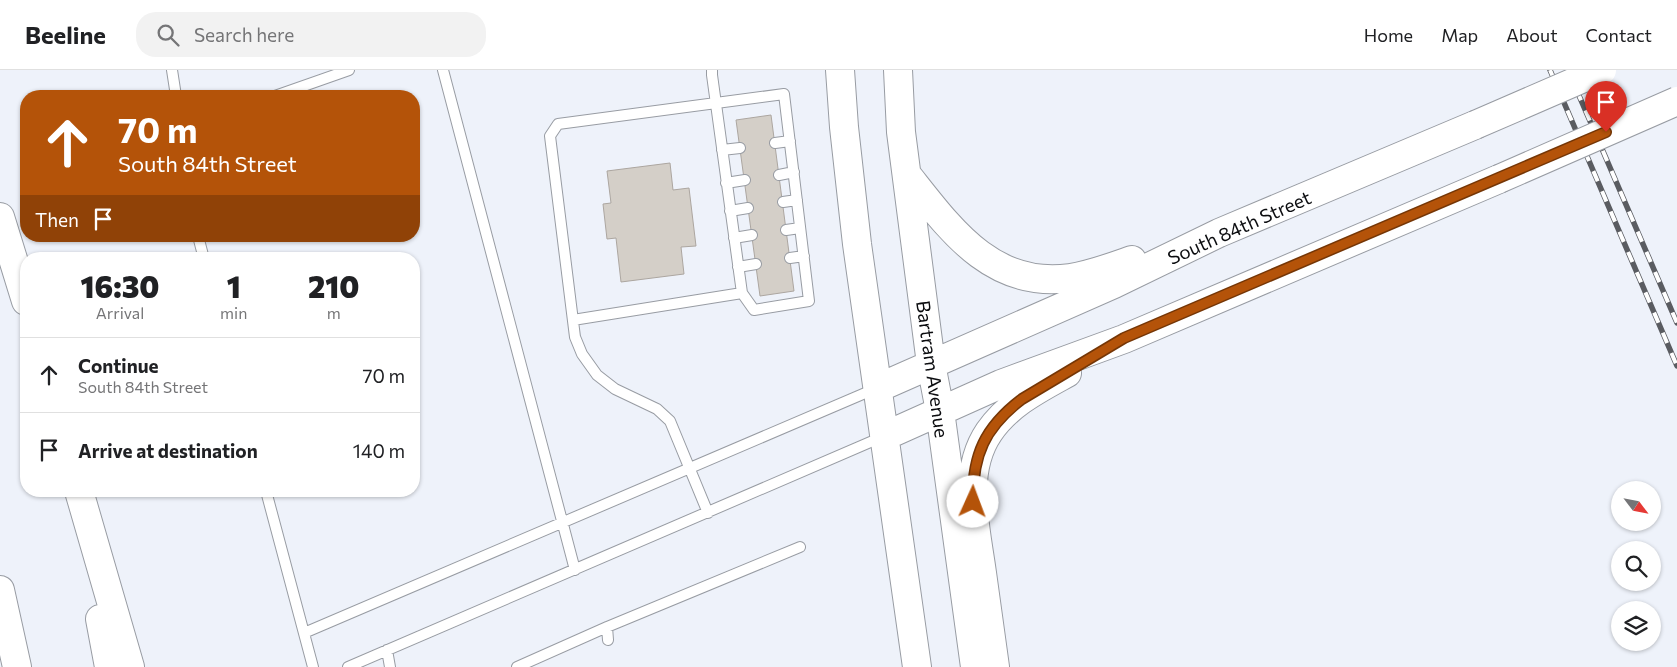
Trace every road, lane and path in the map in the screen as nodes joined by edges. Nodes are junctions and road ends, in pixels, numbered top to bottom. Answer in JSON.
{"nodes":[{"id":1,"x":172,"y":70,"type":"edge"},
{"id":2,"x":349,"y":70,"type":"edge"},
{"id":3,"x":443,"y":70,"type":"edge"},
{"id":4,"x":712,"y":70,"type":"edge"},
{"id":5,"x":840,"y":70,"type":"edge"},
{"id":6,"x":898,"y":70,"type":"edge"},
{"id":7,"x":1602,"y":70,"type":"edge"},
{"id":8,"x":175,"y":90,"type":"edge"},
{"id":9,"x":292,"y":90,"type":"edge"},
{"id":10,"x":1677,"y":101,"type":"edge"},
{"id":11,"x":715,"y":102,"type":"junction"},
{"id":12,"x":790,"y":141,"type":"junction"},
{"id":13,"x":775,"y":143,"type":"dead end"},
{"id":14,"x":740,"y":148,"type":"dead end"},
{"id":15,"x":722,"y":150,"type":"junction"},
{"id":16,"x":794,"y":172,"type":"junction"},
{"id":17,"x":779,"y":175,"type":"dead end"},
{"id":18,"x":907,"y":176,"type":"junction"},
{"id":19,"x":745,"y":180,"type":"dead end"},
{"id":20,"x":726,"y":183,"type":"junction"},
{"id":21,"x":797,"y":200,"type":"junction"},
{"id":22,"x":783,"y":202,"type":"dead end"},
{"id":23,"x":748,"y":208,"type":"dead end"},
{"id":24,"x":730,"y":210,"type":"junction"},
{"id":25,"x":0,"y":217,"type":"edge"},
{"id":26,"x":800,"y":228,"type":"junction"},
{"id":27,"x":786,"y":230,"type":"dead end"},
{"id":28,"x":1220,"y":234,"type":"junction"},
{"id":29,"x":752,"y":235,"type":"dead end"},
{"id":30,"x":734,"y":238,"type":"junction"},
{"id":31,"x":804,"y":256,"type":"junction"},
{"id":32,"x":790,"y":258,"type":"dead end"},
{"id":33,"x":756,"y":264,"type":"dead end"},
{"id":34,"x":738,"y":267,"type":"junction"},
{"id":35,"x":20,"y":282,"type":"edge"},
{"id":36,"x":742,"y":293,"type":"junction"},
{"id":37,"x":573,"y":320,"type":"junction"},
{"id":38,"x":1124,"y":338,"type":"junction"},
{"id":39,"x":931,"y":364,"type":"junction"},
{"id":40,"x":878,"y":388,"type":"junction"},
{"id":41,"x":940,"y":411,"type":"junction"},
{"id":42,"x":885,"y":436,"type":"junction"},
{"id":43,"x":690,"y":468,"type":"junction"},
{"id":44,"x":75,"y":497,"type":"edge"},
{"id":45,"x":81,"y":497,"type":"edge"},
{"id":46,"x":268,"y":497,"type":"edge"},
{"id":47,"x":708,"y":513,"type":"junction"},
{"id":48,"x":562,"y":523,"type":"junction"},
{"id":49,"x":800,"y":547,"type":"dead end"},
{"id":50,"x":575,"y":570,"type":"junction"},
{"id":51,"x":0,"y":590,"type":"edge"},
{"id":52,"x":607,"y":627,"type":"junction"},
{"id":53,"x":304,"y":633,"type":"junction"},
{"id":54,"x":608,"y":640,"type":"dead end"},
{"id":55,"x":387,"y":650,"type":"junction"},
{"id":56,"x":537,"y":663,"type":"edge"},
{"id":57,"x":17,"y":667,"type":"edge"},
{"id":58,"x":108,"y":667,"type":"edge"},
{"id":59,"x":130,"y":667,"type":"edge"},
{"id":60,"x":313,"y":667,"type":"edge"},
{"id":61,"x":348,"y":667,"type":"edge"},
{"id":62,"x":390,"y":667,"type":"edge"},
{"id":63,"x":517,"y":667,"type":"edge"},
{"id":64,"x":917,"y":667,"type":"edge"},
{"id":65,"x":975,"y":667,"type":"edge"},
{"id":66,"x":995,"y":667,"type":"edge"}],
"edges":[{"from":1,"to":8,"type":"lane"},
{"from":2,"to":9,"type":"lane"},
{"from":3,"to":48,"type":"lane"},
{"from":4,"to":11,"type":"lane"},
{"from":5,"to":40,"type":"main road"},
{"from":6,"to":18,"type":"main road","name":"Bartram Avenue"},
{"from":7,"to":28,"type":"main road","name":"South 84th Street","bridge":true},
{"from":10,"to":38,"type":"main road","bridge":true},
{"from":11,"to":12,"type":"lane"},
{"from":11,"to":15,"type":"lane"},
{"from":11,"to":37,"type":"lane"},
{"from":12,"to":13,"type":"lane"},
{"from":12,"to":16,"type":"lane"},
{"from":14,"to":15,"type":"lane"},
{"from":15,"to":20,"type":"lane"},
{"from":16,"to":17,"type":"lane"},
{"from":16,"to":21,"type":"lane"},
{"from":18,"to":28,"type":"main road"},
{"from":18,"to":39,"type":"main road","name":"Bartram Avenue"},
{"from":19,"to":20,"type":"lane"},
{"from":20,"to":24,"type":"lane"},
{"from":21,"to":22,"type":"lane"},
{"from":21,"to":26,"type":"lane"},
{"from":23,"to":24,"type":"lane"},
{"from":24,"to":30,"type":"lane"},
{"from":25,"to":35,"type":"main road"},
{"from":26,"to":27,"type":"lane"},
{"from":26,"to":31,"type":"lane"},
{"from":28,"to":39,"type":"main road","name":"South 84th Street"},
{"from":29,"to":30,"type":"lane"},
{"from":30,"to":34,"type":"lane"},
{"from":31,"to":32,"type":"lane"},
{"from":31,"to":36,"type":"lane"},
{"from":33,"to":34,"type":"lane"},
{"from":34,"to":36,"type":"lane"},
{"from":36,"to":37,"type":"lane"},
{"from":37,"to":43,"type":"lane"},
{"from":38,"to":41,"type":"main road"},
{"from":38,"to":66,"type":"main road"},
{"from":39,"to":40,"type":"main road","name":"South 84th Street"},
{"from":39,"to":41,"type":"main road","name":"Bartram Avenue"},
{"from":40,"to":42,"type":"main road"},
{"from":40,"to":43,"type":"lane"},
{"from":41,"to":42,"type":"main road"},
{"from":41,"to":65,"type":"main road","name":"Bartram Avenue"},
{"from":42,"to":47,"type":"lane"},
{"from":42,"to":64,"type":"main road"},
{"from":43,"to":47,"type":"lane"},
{"from":43,"to":48,"type":"lane"},
{"from":44,"to":58,"type":"main road"},
{"from":45,"to":59,"type":"main road"},
{"from":46,"to":53,"type":"lane"},
{"from":47,"to":50,"type":"lane"},
{"from":48,"to":50,"type":"lane"},
{"from":48,"to":53,"type":"lane"},
{"from":49,"to":52,"type":"lane"},
{"from":50,"to":55,"type":"lane"},
{"from":51,"to":57,"type":"main road"},
{"from":52,"to":54,"type":"lane"},
{"from":52,"to":56,"type":"lane"},
{"from":53,"to":60,"type":"lane"},
{"from":55,"to":61,"type":"lane"},
{"from":55,"to":62,"type":"lane"},
{"from":56,"to":63,"type":"lane"}]}
